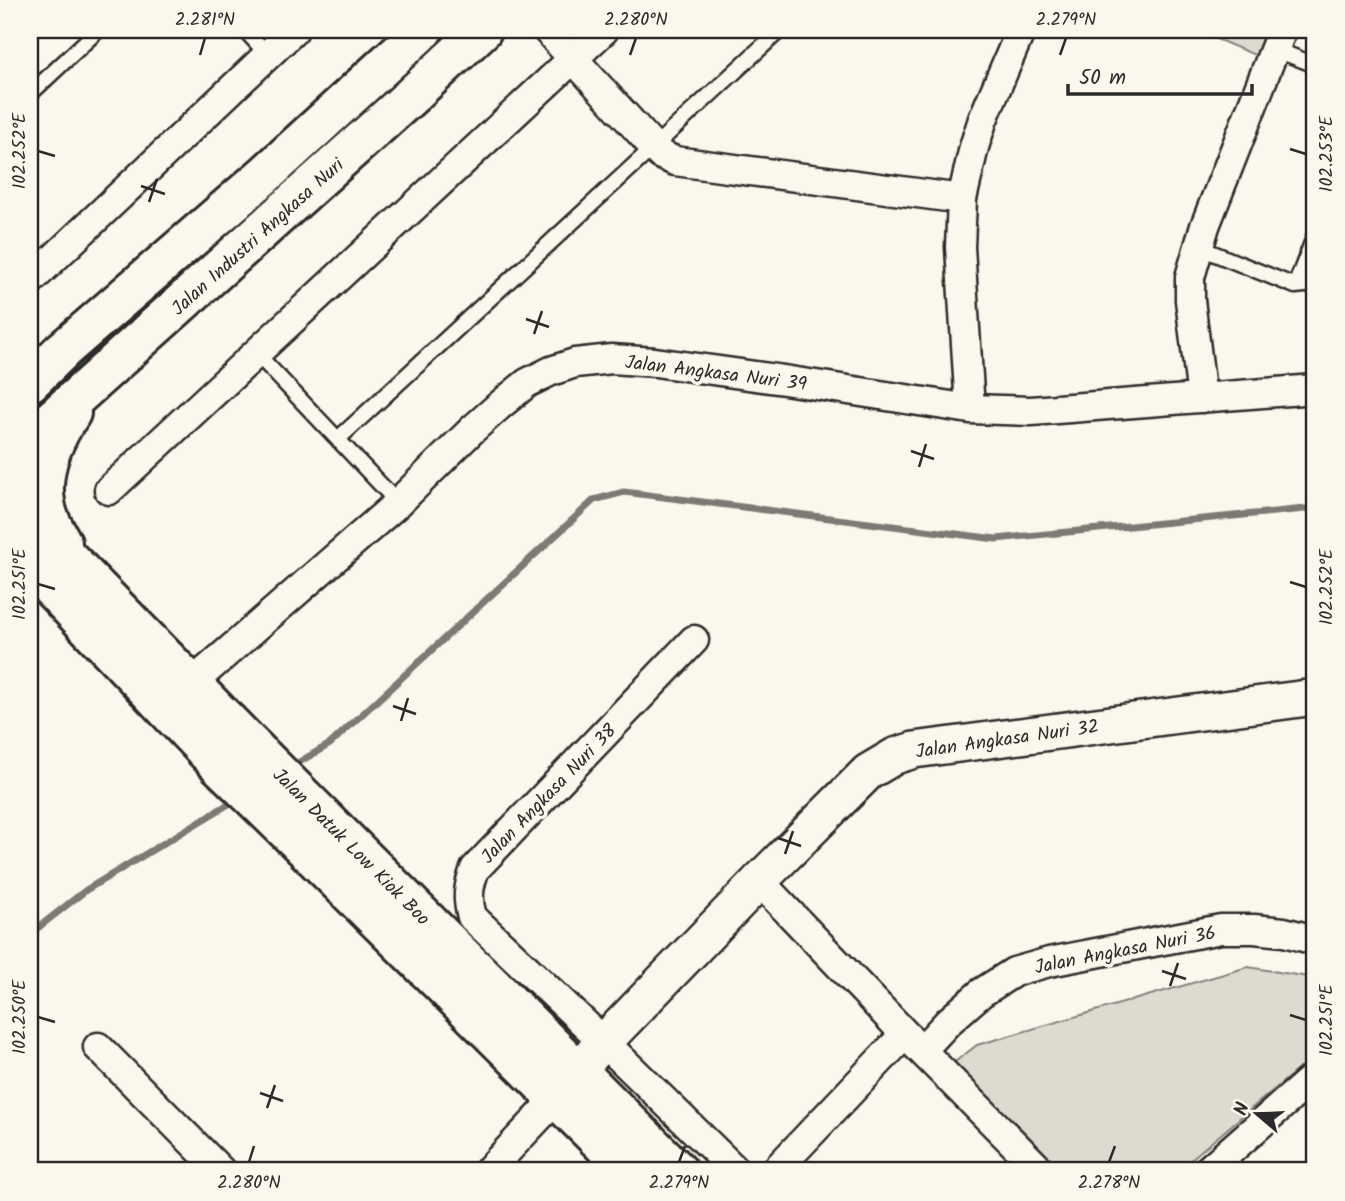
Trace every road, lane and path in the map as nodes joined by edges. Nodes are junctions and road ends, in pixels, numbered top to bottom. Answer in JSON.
{"nodes":[{"id":1,"x":98,"y":30,"type":"edge"},
{"id":2,"x":245,"y":30,"type":"edge"},
{"id":3,"x":293,"y":30,"type":"edge"},
{"id":4,"x":406,"y":30,"type":"edge"},
{"id":5,"x":423,"y":30,"type":"edge"},
{"id":6,"x":482,"y":30,"type":"edge"},
{"id":7,"x":547,"y":30,"type":"edge"},
{"id":8,"x":604,"y":30,"type":"edge"},
{"id":9,"x":780,"y":30,"type":"edge"},
{"id":10,"x":1021,"y":30,"type":"edge"},
{"id":11,"x":1278,"y":39,"type":"edge"},
{"id":12,"x":267,"y":54,"type":"junction"},
{"id":13,"x":573,"y":58,"type":"junction"},
{"id":14,"x":1315,"y":65,"type":"edge"},
{"id":15,"x":30,"y":94,"type":"edge"},
{"id":16,"x":653,"y":147,"type":"junction"},
{"id":17,"x":268,"y":172,"type":"junction"},
{"id":18,"x":962,"y":198,"type":"junction"},
{"id":19,"x":1315,"y":235,"type":"edge"},
{"id":20,"x":1198,"y":247,"type":"junction"},
{"id":21,"x":30,"y":281,"type":"edge"},
{"id":22,"x":1315,"y":284,"type":"edge"},
{"id":23,"x":1295,"y":286,"type":"junction"},
{"id":24,"x":63,"y":350,"type":"junction"},
{"id":25,"x":257,"y":354,"type":"junction"},
{"id":26,"x":30,"y":369,"type":"edge"},
{"id":27,"x":30,"y":382,"type":"edge"},
{"id":28,"x":88,"y":388,"type":"junction"},
{"id":29,"x":1315,"y":389,"type":"edge"},
{"id":30,"x":1202,"y":398,"type":"junction"},
{"id":31,"x":970,"y":409,"type":"junction"},
{"id":32,"x":30,"y":439,"type":"edge"},
{"id":33,"x":338,"y":439,"type":"junction"},
{"id":34,"x":109,"y":490,"type":"dead end"},
{"id":35,"x":398,"y":503,"type":"junction"},
{"id":36,"x":30,"y":516,"type":"edge"},
{"id":37,"x":70,"y":560,"type":"junction"},
{"id":38,"x":30,"y":566,"type":"edge"},
{"id":39,"x":694,"y":640,"type":"dead end"},
{"id":40,"x":191,"y":684,"type":"junction"},
{"id":41,"x":1315,"y":697,"type":"edge"},
{"id":42,"x":234,"y":753,"type":"junction"},
{"id":43,"x":758,"y":881,"type":"junction"},
{"id":44,"x":1315,"y":940,"type":"edge"},
{"id":45,"x":604,"y":1042,"type":"junction"},
{"id":46,"x":913,"y":1042,"type":"junction"},
{"id":47,"x":99,"y":1047,"type":"dead end"},
{"id":48,"x":1315,"y":1076,"type":"edge"},
{"id":49,"x":566,"y":1085,"type":"junction"},
{"id":50,"x":505,"y":1165,"type":"edge"},
{"id":51,"x":221,"y":1171,"type":"edge"},
{"id":52,"x":630,"y":1171,"type":"edge"},
{"id":53,"x":678,"y":1171,"type":"edge"},
{"id":54,"x":736,"y":1171,"type":"edge"},
{"id":55,"x":775,"y":1171,"type":"edge"},
{"id":56,"x":1041,"y":1171,"type":"edge"},
{"id":57,"x":1207,"y":1171,"type":"edge"}],
"edges":[{"from":1,"to":15,"type":"lane"},
{"from":2,"to":12,"type":"lane"},
{"from":3,"to":12,"type":"street"},
{"from":4,"to":17,"type":"street"},
{"from":5,"to":17,"type":"main road"},
{"from":6,"to":28,"type":"main road","name":"Jalan Industri Angkasa Nuri"},
{"from":7,"to":13,"type":"street"},
{"from":8,"to":13,"type":"street"},
{"from":9,"to":16,"type":"lane"},
{"from":10,"to":18,"type":"street"},
{"from":11,"to":14,"type":"lane"},
{"from":11,"to":20,"type":"street"},
{"from":12,"to":21,"type":"street"},
{"from":13,"to":16,"type":"street"},
{"from":13,"to":25,"type":"street"},
{"from":16,"to":18,"type":"street"},
{"from":16,"to":33,"type":"lane"},
{"from":17,"to":24,"type":"main road"},
{"from":18,"to":31,"type":"street"},
{"from":19,"to":23,"type":"lane"},
{"from":20,"to":23,"type":"lane"},
{"from":20,"to":30,"type":"street"},
{"from":22,"to":23,"type":"lane"},
{"from":24,"to":26,"type":"main road"},
{"from":24,"to":27,"type":"main road"},
{"from":25,"to":33,"type":"lane"},
{"from":25,"to":34,"type":"street"},
{"from":28,"to":32,"type":"main road","name":"Jalan Industri Angkasa Nuri"},
{"from":28,"to":37,"type":"main road"},
{"from":29,"to":30,"type":"street","name":"Jalan Angkasa Nuri 39"},
{"from":30,"to":31,"type":"street","name":"Jalan Angkasa Nuri 39"},
{"from":31,"to":35,"type":"street","name":"Jalan Angkasa Nuri 39"},
{"from":33,"to":35,"type":"lane"},
{"from":35,"to":40,"type":"street","name":"Jalan Angkasa Nuri 39"},
{"from":36,"to":37,"type":"main road","name":"Jalan Datuk Low Kiok Boo"},
{"from":37,"to":40,"type":"main road","name":"Jalan Datuk Low Kiok Boo"},
{"from":38,"to":42,"type":"main road","name":"Jalan Datuk Low Kiok Boo"},
{"from":39,"to":45,"type":"street","name":"Jalan Angkasa Nuri 38"},
{"from":40,"to":42,"type":"main road","name":"Jalan Datuk Low Kiok Boo"},
{"from":41,"to":43,"type":"street","name":"Jalan Angkasa Nuri 32"},
{"from":42,"to":49,"type":"main road","name":"Jalan Datuk Low Kiok Boo"},
{"from":43,"to":45,"type":"street","name":"Jalan Angkasa Nuri 32"},
{"from":43,"to":46,"type":"street"},
{"from":44,"to":46,"type":"street","name":"Jalan Angkasa Nuri 36"},
{"from":45,"to":49,"type":"street","name":"Jalan Angkasa Nuri 32"},
{"from":45,"to":54,"type":"street","name":"Jalan Angkasa Nuri 38"},
{"from":46,"to":55,"type":"street","name":"Jalan Angkasa Nuri 36"},
{"from":46,"to":56,"type":"street"},
{"from":47,"to":51,"type":"street"},
{"from":48,"to":57,"type":"street"},
{"from":49,"to":50,"type":"street"},
{"from":49,"to":52,"type":"main road","name":"Jalan Datuk Low Kiok Boo"},
{"from":49,"to":53,"type":"main road","name":"Jalan Datuk Low Kiok Boo"}]}
